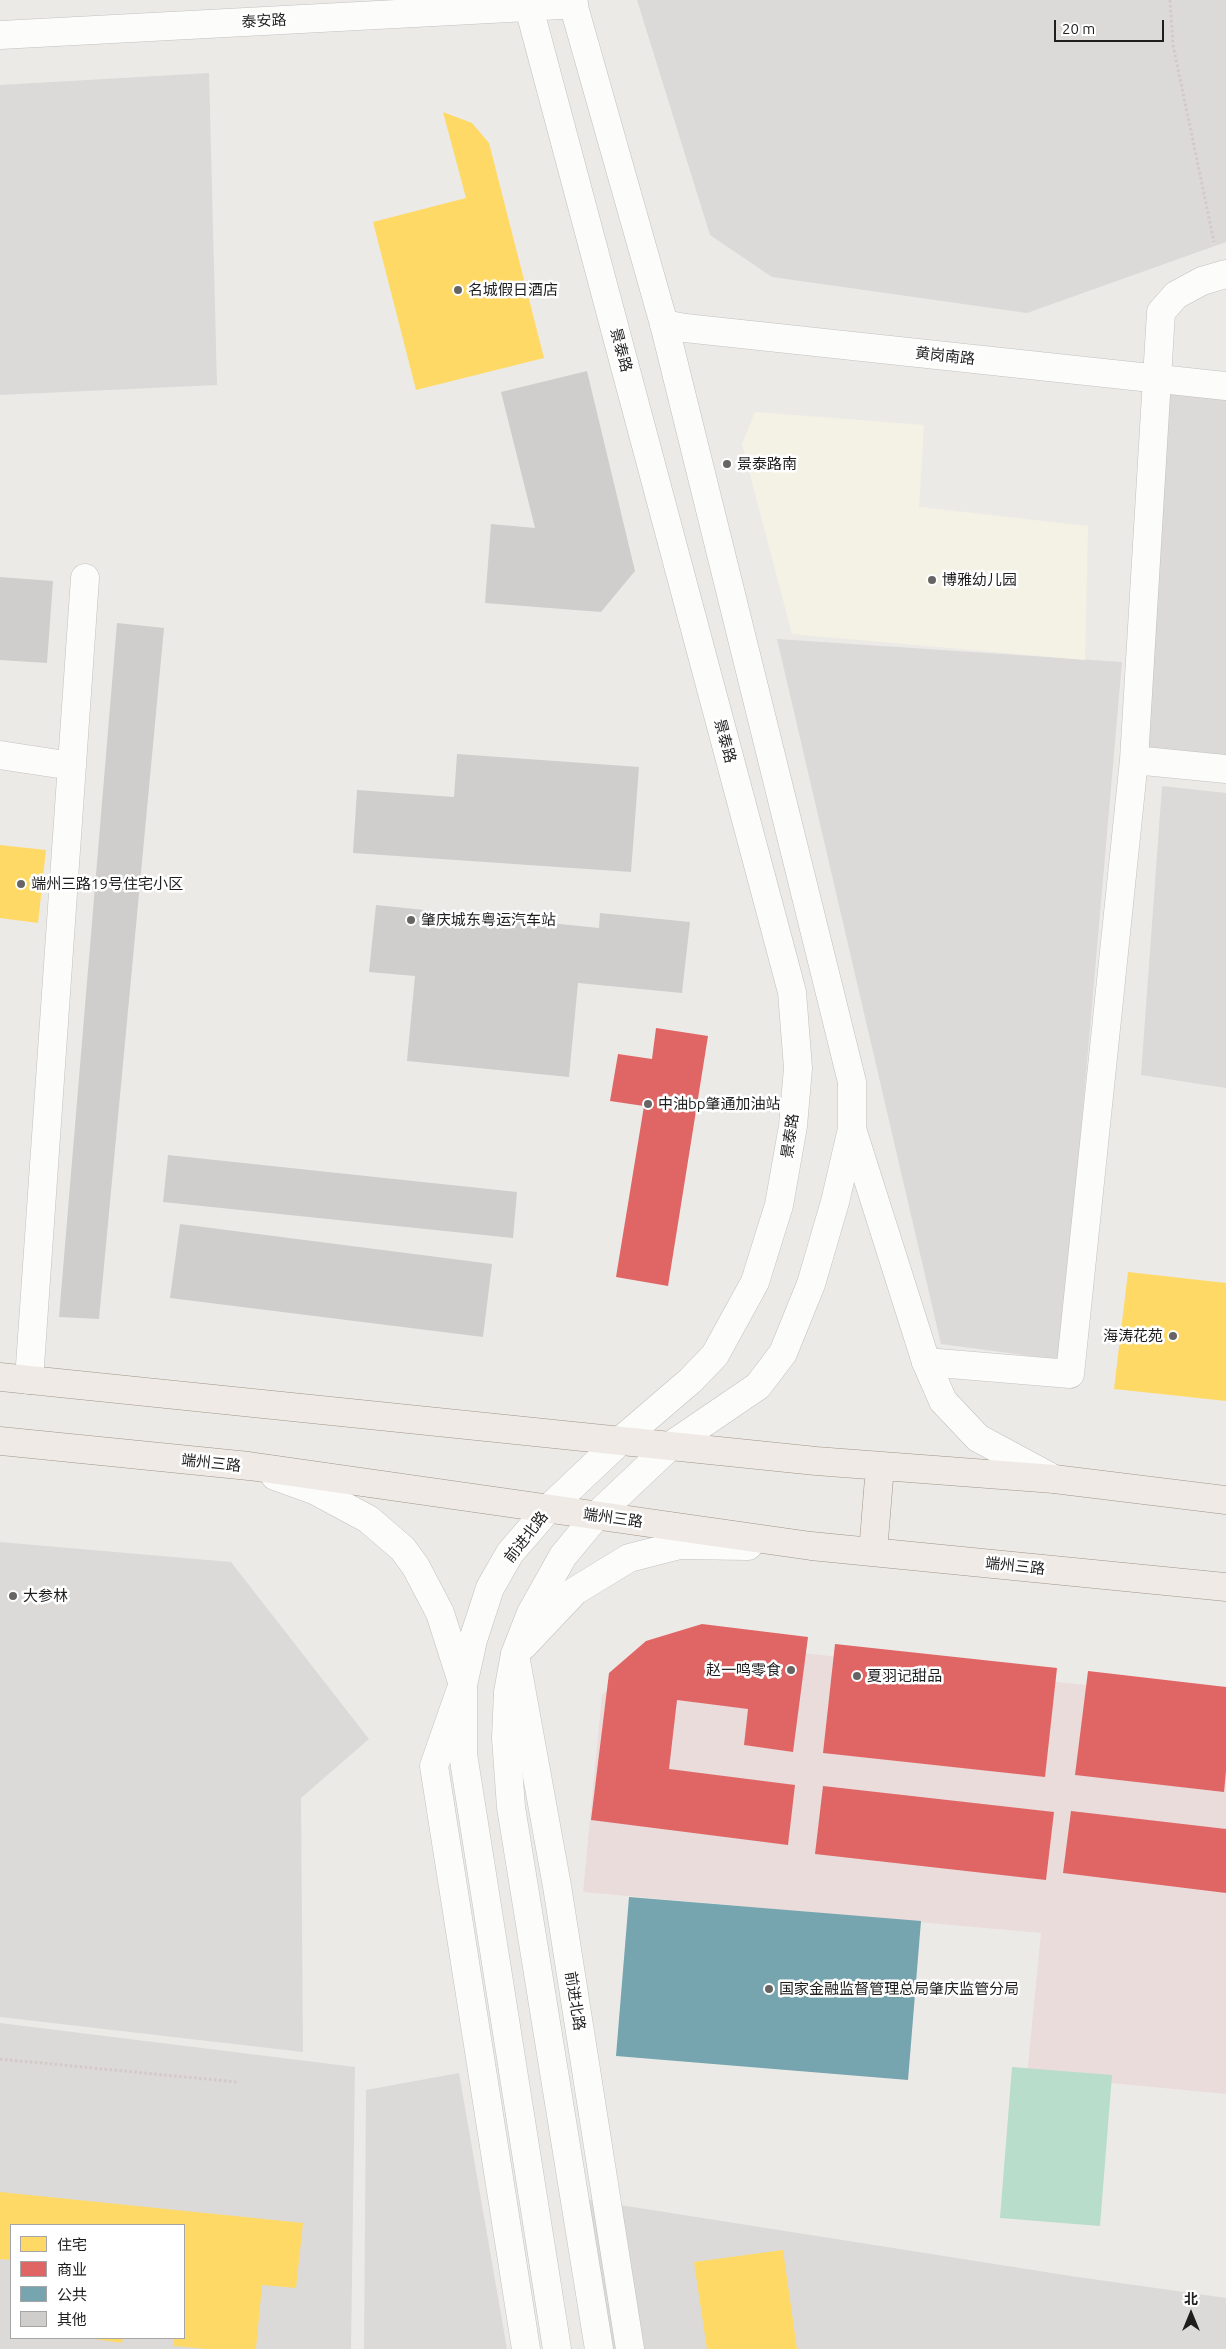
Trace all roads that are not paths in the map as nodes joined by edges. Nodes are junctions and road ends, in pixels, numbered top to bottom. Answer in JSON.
{"nodes":[{"id":1,"x":573,"y":2,"type":"edge"},
{"id":2,"x":527,"y":3,"type":"edge"},
{"id":3,"x":0,"y":35,"type":"edge"},
{"id":4,"x":1224,"y":275,"type":"edge"},
{"id":5,"x":664,"y":324,"type":"junction"},
{"id":6,"x":1157,"y":379,"type":"junction"},
{"id":7,"x":1226,"y":386,"type":"edge"},
{"id":8,"x":85,"y":578,"type":"dead end"},
{"id":9,"x":0,"y":755,"type":"edge"},
{"id":10,"x":1134,"y":760,"type":"junction"},
{"id":11,"x":72,"y":766,"type":"junction"},
{"id":12,"x":1226,"y":769,"type":"edge"},
{"id":13,"x":852,"y":1129,"type":"junction"},
{"id":14,"x":926,"y":1362,"type":"junction"},
{"id":15,"x":0,"y":1377,"type":"edge"},
{"id":16,"x":29,"y":1380,"type":"junction"},
{"id":17,"x":0,"y":1441,"type":"edge"},
{"id":18,"x":620,"y":1441,"type":"junction"},
{"id":19,"x":670,"y":1446,"type":"junction"},
{"id":20,"x":249,"y":1466,"type":"junction"},
{"id":21,"x":880,"y":1466,"type":"junction"},
{"id":22,"x":1054,"y":1479,"type":"junction"},
{"id":23,"x":1226,"y":1500,"type":"edge"},
{"id":24,"x":548,"y":1509,"type":"junction"},
{"id":25,"x":598,"y":1515,"type":"junction"},
{"id":26,"x":811,"y":1546,"type":"junction"},
{"id":27,"x":873,"y":1552,"type":"junction"},
{"id":28,"x":1226,"y":1587,"type":"edge"},
{"id":29,"x":515,"y":1654,"type":"junction"},
{"id":30,"x":463,"y":1685,"type":"junction"},
{"id":31,"x":526,"y":2349,"type":"edge"},
{"id":32,"x":557,"y":2349,"type":"edge"},
{"id":33,"x":599,"y":2349,"type":"edge"},
{"id":34,"x":630,"y":2349,"type":"edge"}],
"edges":[{"from":1,"to":2,"type":"street","name":"泰安路"},
{"from":1,"to":5,"type":"street"},
{"from":2,"to":3,"type":"street","name":"泰安路"},
{"from":2,"to":18,"type":"street","name":"景泰路"},
{"from":4,"to":6,"type":"street"},
{"from":5,"to":6,"type":"street","name":"黄岗南路"},
{"from":5,"to":13,"type":"street"},
{"from":6,"to":7,"type":"street","name":"黄岗南路"},
{"from":6,"to":10,"type":"street"},
{"from":8,"to":11,"type":"street"},
{"from":9,"to":11,"type":"street"},
{"from":10,"to":12,"type":"street"},
{"from":10,"to":14,"type":"street"},
{"from":11,"to":16,"type":"street"},
{"from":13,"to":14,"type":"street"},
{"from":13,"to":19,"type":"street"},
{"from":14,"to":22,"type":"street"},
{"from":15,"to":16,"type":"main road"},
{"from":16,"to":18,"type":"main road"},
{"from":17,"to":20,"type":"main road","name":"端州三路"},
{"from":18,"to":19,"type":"main road"},
{"from":18,"to":24,"type":"street","name":"前进北路"},
{"from":19,"to":21,"type":"main road"},
{"from":19,"to":25,"type":"street"},
{"from":20,"to":24,"type":"main road","name":"端州三路"},
{"from":20,"to":30,"type":"street"},
{"from":21,"to":22,"type":"main road"},
{"from":21,"to":27,"type":"main road"},
{"from":22,"to":23,"type":"main road"},
{"from":24,"to":25,"type":"main road","name":"端州三路"},
{"from":24,"to":30,"type":"street","name":"前进北路"},
{"from":25,"to":26,"type":"main road","name":"端州三路"},
{"from":25,"to":29,"type":"street"},
{"from":26,"to":27,"type":"main road","name":"端州三路"},
{"from":26,"to":29,"type":"street"},
{"from":27,"to":28,"type":"main road","name":"端州三路"},
{"from":29,"to":33,"type":"street"},
{"from":29,"to":34,"type":"street","name":"前进北路"},
{"from":30,"to":31,"type":"street","name":"前进北路"},
{"from":30,"to":32,"type":"street","name":"前进北路"}]}
